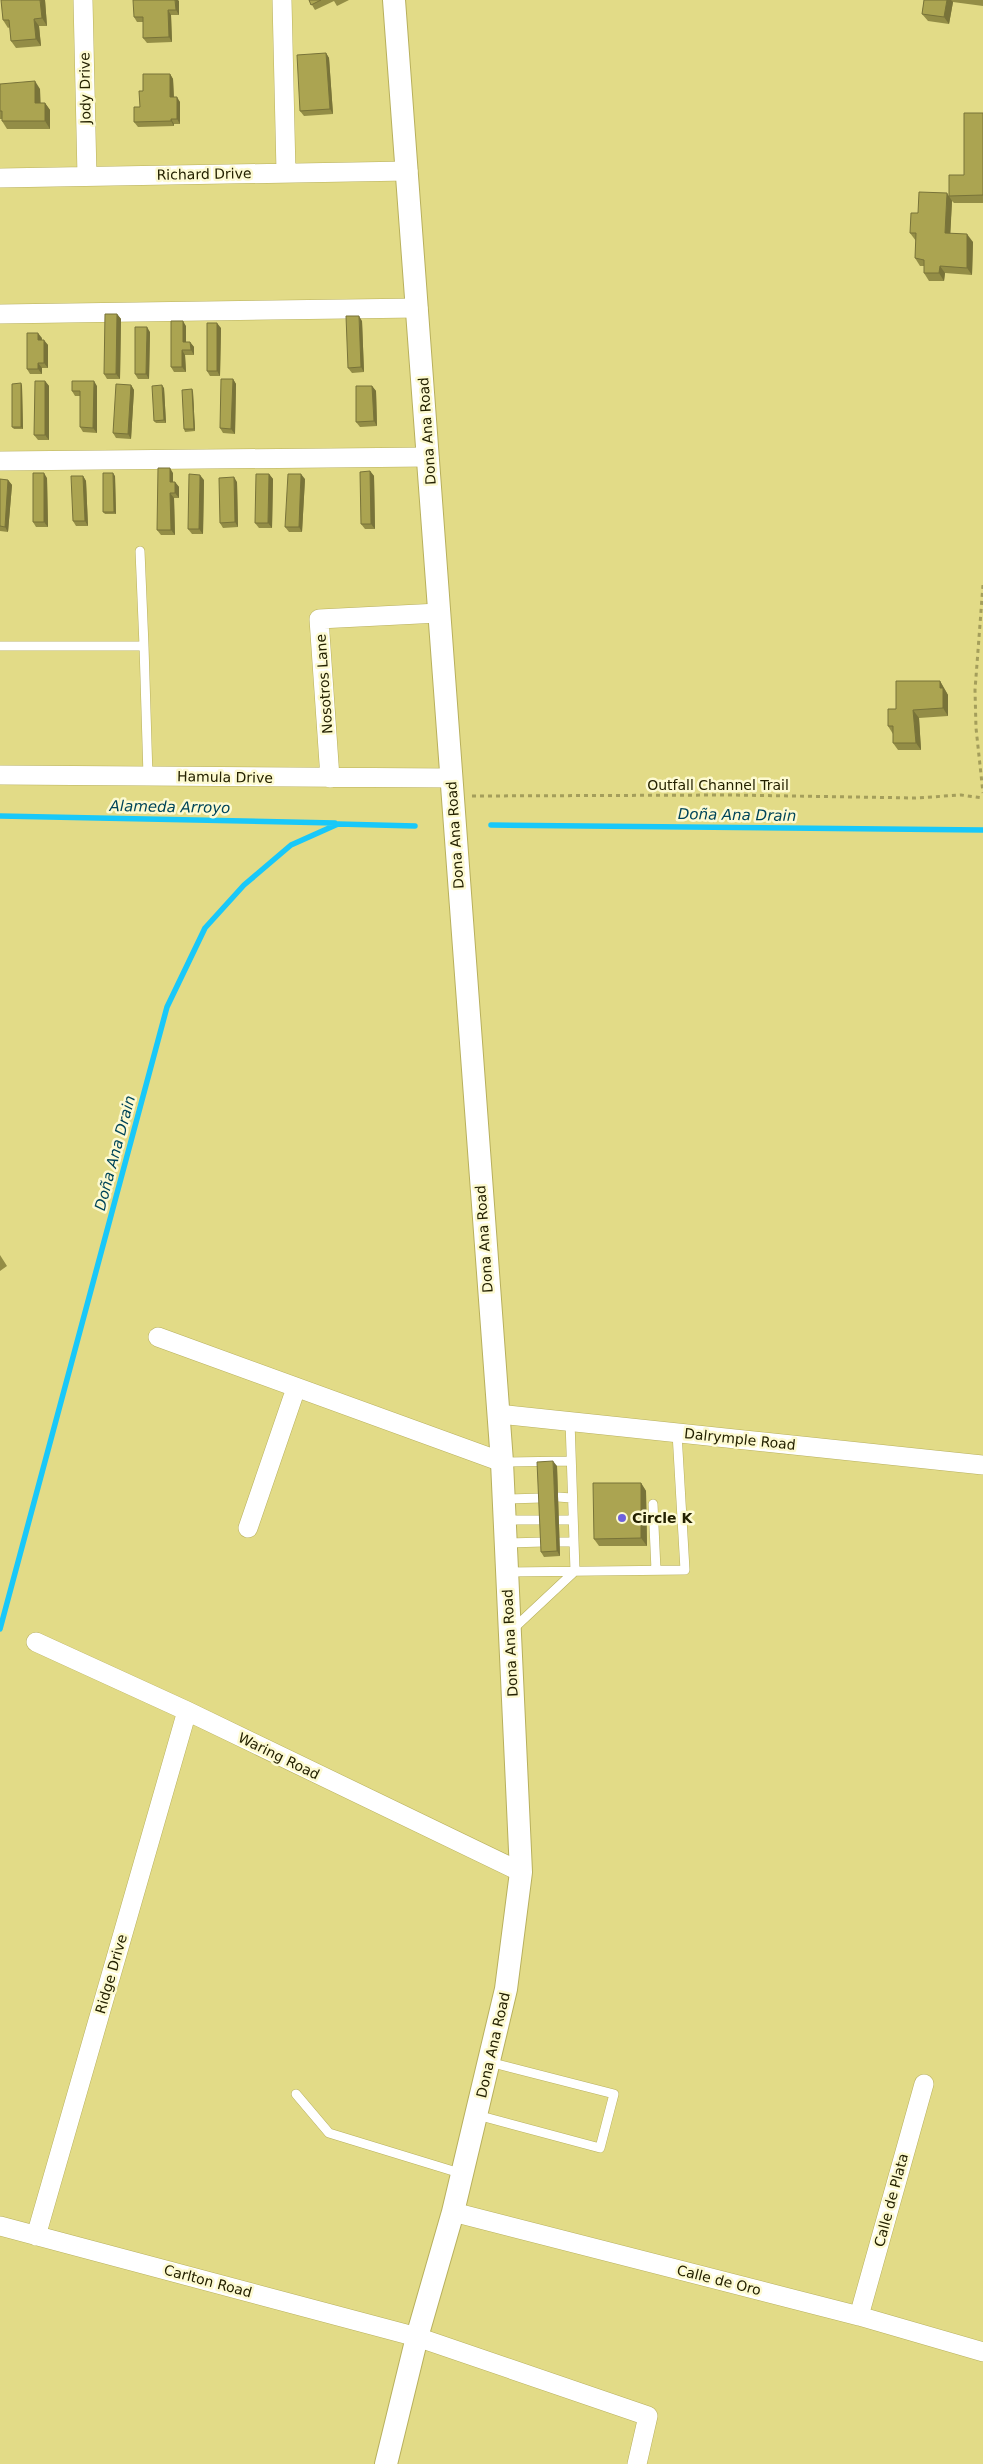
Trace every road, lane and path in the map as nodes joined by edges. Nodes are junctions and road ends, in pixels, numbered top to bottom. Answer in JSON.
{"nodes":[{"id":1,"x":83,"y":0,"type":"edge"},
{"id":2,"x":282,"y":0,"type":"edge"},
{"id":3,"x":394,"y":0,"type":"edge"},
{"id":4,"x":408,"y":171,"type":"junction"},
{"id":5,"x":286,"y":172,"type":"junction"},
{"id":6,"x":87,"y":176,"type":"junction"},
{"id":7,"x":0,"y":178,"type":"edge"},
{"id":8,"x":418,"y":308,"type":"junction"},
{"id":9,"x":0,"y":314,"type":"edge"},
{"id":10,"x":429,"y":457,"type":"junction"},
{"id":11,"x":0,"y":461,"type":"edge"},
{"id":12,"x":140,"y":551,"type":"dead end"},
{"id":13,"x":983,"y":586,"type":"edge"},
{"id":14,"x":439,"y":613,"type":"junction"},
{"id":15,"x":0,"y":646,"type":"edge"},
{"id":16,"x":144,"y":646,"type":"junction"},
{"id":17,"x":0,"y":775,"type":"edge"},
{"id":18,"x":148,"y":776,"type":"junction"},
{"id":19,"x":330,"y":778,"type":"junction"},
{"id":20,"x":451,"y":787,"type":"junction"},
{"id":21,"x":983,"y":794,"type":"edge"},
{"id":22,"x":983,"y":798,"type":"edge"},
{"id":23,"x":158,"y":1337,"type":"dead end"},
{"id":24,"x":296,"y":1388,"type":"junction"},
{"id":25,"x":498,"y":1414,"type":"junction"},
{"id":26,"x":570,"y":1421,"type":"junction"},
{"id":27,"x":677,"y":1433,"type":"junction"},
{"id":28,"x":570,"y":1461,"type":"junction"},
{"id":29,"x":502,"y":1462,"type":"junction"},
{"id":30,"x":983,"y":1465,"type":"edge"},
{"id":31,"x":542,"y":1498,"type":"edge"},
{"id":32,"x":558,"y":1498,"type":"dead end"},
{"id":33,"x":571,"y":1498,"type":"junction"},
{"id":34,"x":652,"y":1504,"type":"dead end"},
{"id":35,"x":504,"y":1509,"type":"junction"},
{"id":36,"x":542,"y":1520,"type":"edge"},
{"id":37,"x":559,"y":1520,"type":"dead end"},
{"id":38,"x":572,"y":1520,"type":"junction"},
{"id":39,"x":248,"y":1528,"type":"dead end"},
{"id":40,"x":544,"y":1542,"type":"edge"},
{"id":41,"x":560,"y":1542,"type":"dead end"},
{"id":42,"x":573,"y":1542,"type":"junction"},
{"id":43,"x":506,"y":1543,"type":"junction"},
{"id":44,"x":656,"y":1570,"type":"junction"},
{"id":45,"x":574,"y":1571,"type":"junction"},
{"id":46,"x":507,"y":1572,"type":"junction"},
{"id":47,"x":510,"y":1632,"type":"junction"},
{"id":48,"x":36,"y":1642,"type":"dead end"},
{"id":49,"x":187,"y":1711,"type":"junction"},
{"id":50,"x":521,"y":1872,"type":"junction"},
{"id":51,"x":489,"y":2062,"type":"junction"},
{"id":52,"x":924,"y":2084,"type":"dead end"},
{"id":53,"x":296,"y":2094,"type":"dead end"},
{"id":54,"x":477,"y":2115,"type":"junction"},
{"id":55,"x":463,"y":2174,"type":"junction"},
{"id":56,"x":454,"y":2212,"type":"junction"},
{"id":57,"x":0,"y":2226,"type":"edge"},
{"id":58,"x":36,"y":2236,"type":"junction"},
{"id":59,"x":859,"y":2316,"type":"junction"},
{"id":60,"x":417,"y":2337,"type":"junction"},
{"id":61,"x":983,"y":2352,"type":"edge"},
{"id":62,"x":386,"y":2464,"type":"edge"},
{"id":63,"x":637,"y":2464,"type":"edge"}],
"edges":[{"from":1,"to":6,"type":"street","name":"Jody Drive"},
{"from":2,"to":5,"type":"street"},
{"from":3,"to":4,"type":"street","name":"Dona Ana Road"},
{"from":4,"to":5,"type":"street","name":"Richard Drive"},
{"from":4,"to":8,"type":"street","name":"Dona Ana Road"},
{"from":5,"to":6,"type":"street","name":"Richard Drive"},
{"from":6,"to":7,"type":"street","name":"Richard Drive"},
{"from":8,"to":9,"type":"street"},
{"from":8,"to":10,"type":"street","name":"Dona Ana Road"},
{"from":10,"to":11,"type":"street"},
{"from":10,"to":14,"type":"street","name":"Dona Ana Road"},
{"from":12,"to":16,"type":"lane"},
{"from":13,"to":21,"type":"path"},
{"from":14,"to":19,"type":"street","name":"Nosotros Lane"},
{"from":14,"to":20,"type":"street","name":"Dona Ana Road"},
{"from":15,"to":16,"type":"lane"},
{"from":16,"to":18,"type":"lane"},
{"from":17,"to":18,"type":"street","name":"Hamula Drive"},
{"from":18,"to":19,"type":"street","name":"Hamula Drive"},
{"from":19,"to":20,"type":"street","name":"Hamula Drive"},
{"from":20,"to":22,"type":"path","name":"Outfall Channel Trail"},
{"from":20,"to":25,"type":"street","name":"Dona Ana Road"},
{"from":23,"to":24,"type":"street"},
{"from":24,"to":29,"type":"street"},
{"from":24,"to":39,"type":"street"},
{"from":25,"to":26,"type":"street","name":"Dalrymple Road"},
{"from":25,"to":29,"type":"street","name":"Dona Ana Road"},
{"from":26,"to":27,"type":"street","name":"Dalrymple Road"},
{"from":26,"to":28,"type":"lane"},
{"from":27,"to":30,"type":"street","name":"Dalrymple Road"},
{"from":27,"to":44,"type":"lane"},
{"from":28,"to":29,"type":"lane"},
{"from":28,"to":33,"type":"lane"},
{"from":29,"to":35,"type":"street","name":"Dona Ana Road"},
{"from":31,"to":35,"type":"lane"},
{"from":32,"to":33,"type":"lane"},
{"from":33,"to":38,"type":"lane"},
{"from":34,"to":44,"type":"lane"},
{"from":35,"to":36,"type":"lane"},
{"from":35,"to":43,"type":"street","name":"Dona Ana Road"},
{"from":37,"to":38,"type":"lane"},
{"from":38,"to":42,"type":"lane"},
{"from":40,"to":43,"type":"lane"},
{"from":41,"to":42,"type":"lane"},
{"from":42,"to":45,"type":"lane"},
{"from":43,"to":46,"type":"street","name":"Dona Ana Road"},
{"from":44,"to":45,"type":"lane"},
{"from":45,"to":46,"type":"lane"},
{"from":45,"to":47,"type":"lane"},
{"from":46,"to":47,"type":"street","name":"Dona Ana Road"},
{"from":47,"to":50,"type":"street","name":"Dona Ana Road"},
{"from":48,"to":49,"type":"street","name":"Waring Road"},
{"from":49,"to":50,"type":"street","name":"Waring Road"},
{"from":49,"to":58,"type":"street","name":"Ridge Drive"},
{"from":50,"to":51,"type":"street","name":"Dona Ana Road"},
{"from":51,"to":54,"type":"street","name":"Dona Ana Road"},
{"from":51,"to":54,"type":"lane"},
{"from":52,"to":59,"type":"street","name":"Calle de Plata"},
{"from":53,"to":55,"type":"lane"},
{"from":54,"to":55,"type":"street","name":"Dona Ana Road"},
{"from":55,"to":56,"type":"street","name":"Dona Ana Road"},
{"from":56,"to":59,"type":"street","name":"Calle de Oro"},
{"from":56,"to":60,"type":"street","name":"Dona Ana Road"},
{"from":57,"to":58,"type":"street","name":"Carlton Road"},
{"from":58,"to":60,"type":"street","name":"Carlton Road"},
{"from":59,"to":61,"type":"street","name":"Calle de Oro"},
{"from":60,"to":62,"type":"street","name":"Dona Ana Road"},
{"from":60,"to":63,"type":"street","name":"Carlton Road"}]}
